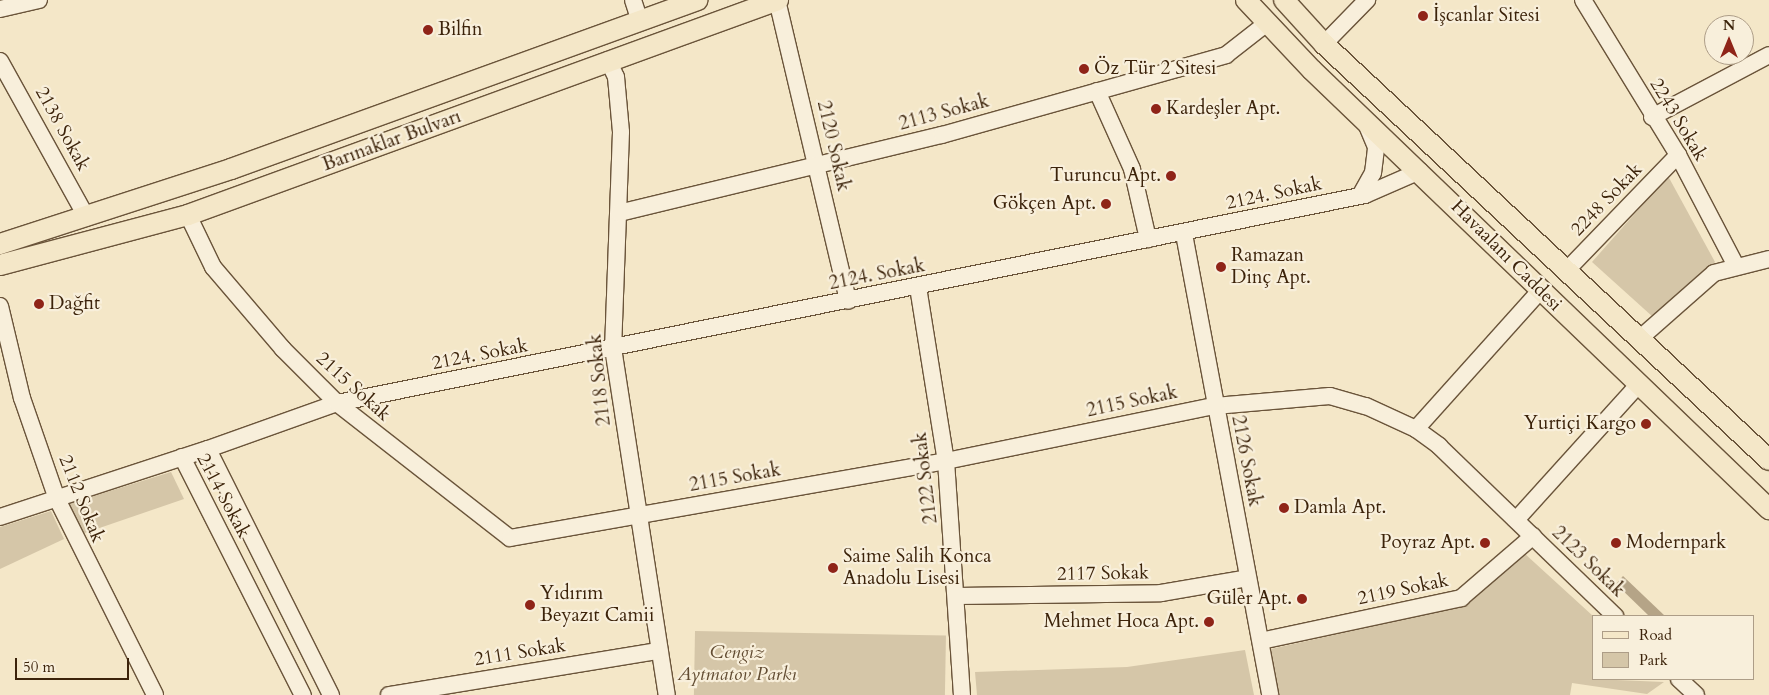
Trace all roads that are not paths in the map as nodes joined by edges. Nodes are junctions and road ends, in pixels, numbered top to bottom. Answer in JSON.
{"nodes":[{"id":1,"x":39,"y":0,"type":"edge"},
{"id":2,"x":633,"y":0,"type":"edge"},
{"id":3,"x":697,"y":0,"type":"edge"},
{"id":4,"x":778,"y":0,"type":"edge"},
{"id":5,"x":1246,"y":0,"type":"edge"},
{"id":6,"x":1284,"y":0,"type":"edge"},
{"id":7,"x":1367,"y":0,"type":"edge"},
{"id":8,"x":1583,"y":0,"type":"edge"},
{"id":9,"x":0,"y":9,"type":"edge"},
{"id":10,"x":640,"y":21,"type":"junction"},
{"id":11,"x":1267,"y":23,"type":"junction"},
{"id":12,"x":1324,"y":44,"type":"junction"},
{"id":13,"x":1769,"y":55,"type":"edge"},
{"id":14,"x":0,"y":60,"type":"edge"},
{"id":15,"x":608,"y":60,"type":"junction"},
{"id":16,"x":1097,"y":91,"type":"junction"},
{"id":17,"x":1652,"y":117,"type":"junction"},
{"id":18,"x":1364,"y":120,"type":"junction"},
{"id":19,"x":1678,"y":155,"type":"junction"},
{"id":20,"x":817,"y":165,"type":"junction"},
{"id":21,"x":1420,"y":171,"type":"junction"},
{"id":22,"x":1360,"y":196,"type":"junction"},
{"id":23,"x":618,"y":213,"type":"junction"},
{"id":24,"x":188,"y":215,"type":"junction"},
{"id":25,"x":88,"y":218,"type":"junction"},
{"id":26,"x":1184,"y":234,"type":"junction"},
{"id":27,"x":1148,"y":239,"type":"junction"},
{"id":28,"x":0,"y":244,"type":"edge"},
{"id":29,"x":1769,"y":259,"type":"edge"},
{"id":30,"x":1735,"y":264,"type":"junction"},
{"id":31,"x":0,"y":265,"type":"edge"},
{"id":32,"x":1565,"y":272,"type":"junction"},
{"id":33,"x":918,"y":287,"type":"junction"},
{"id":34,"x":1540,"y":291,"type":"junction"},
{"id":35,"x":848,"y":301,"type":"junction"},
{"id":36,"x":0,"y":306,"type":"edge"},
{"id":37,"x":1638,"y":340,"type":"junction"},
{"id":38,"x":613,"y":348,"type":"junction"},
{"id":39,"x":1637,"y":386,"type":"junction"},
{"id":40,"x":337,"y":403,"type":"junction"},
{"id":41,"x":1215,"y":406,"type":"junction"},
{"id":42,"x":1416,"y":429,"type":"junction"},
{"id":43,"x":208,"y":449,"type":"junction"},
{"id":44,"x":182,"y":457,"type":"junction"},
{"id":45,"x":1769,"y":460,"type":"edge"},
{"id":46,"x":946,"y":461,"type":"junction"},
{"id":47,"x":57,"y":499,"type":"junction"},
{"id":48,"x":1769,"y":509,"type":"edge"},
{"id":49,"x":639,"y":515,"type":"junction"},
{"id":50,"x":0,"y":517,"type":"edge"},
{"id":51,"x":1516,"y":520,"type":"junction"},
{"id":52,"x":1533,"y":536,"type":"junction"},
{"id":53,"x":1248,"y":578,"type":"junction"},
{"id":54,"x":957,"y":596,"type":"junction"},
{"id":55,"x":1614,"y":615,"type":"edge"},
{"id":56,"x":1261,"y":641,"type":"junction"},
{"id":57,"x":659,"y":651,"type":"junction"},
{"id":58,"x":1680,"y":680,"type":"edge"},
{"id":59,"x":155,"y":695,"type":"edge"},
{"id":60,"x":303,"y":695,"type":"edge"},
{"id":61,"x":331,"y":695,"type":"edge"},
{"id":62,"x":388,"y":695,"type":"edge"},
{"id":63,"x":667,"y":695,"type":"edge"},
{"id":64,"x":962,"y":695,"type":"edge"},
{"id":65,"x":1270,"y":695,"type":"edge"},
{"id":66,"x":1696,"y":695,"type":"edge"}],
"edges":[{"from":1,"to":9,"type":"street"},
{"from":2,"to":10,"type":"street"},
{"from":3,"to":10,"type":"main road","name":"Barınaklar Bulvarı"},
{"from":4,"to":15,"type":"main road","name":"Barınaklar Bulvarı"},
{"from":4,"to":20,"type":"street","name":"2120 Sokak"},
{"from":5,"to":11,"type":"main road","name":"Havaalanı Caddesi"},
{"from":6,"to":12,"type":"main road","name":"Havaalanı Caddesi"},
{"from":7,"to":12,"type":"street"},
{"from":8,"to":17,"type":"street","name":"2243 Sokak"},
{"from":10,"to":25,"type":"main road","name":"Barınaklar Bulvarı"},
{"from":11,"to":16,"type":"street","name":"2113 Sokak"},
{"from":11,"to":18,"type":"main road","name":"Havaalanı Caddesi"},
{"from":12,"to":32,"type":"main road","name":"Havaalanı Caddesi"},
{"from":13,"to":17,"type":"street"},
{"from":14,"to":25,"type":"street","name":"2138 Sokak"},
{"from":15,"to":23,"type":"street","name":"2118 Sokak"},
{"from":15,"to":24,"type":"main road","name":"Barınaklar Bulvarı"},
{"from":16,"to":20,"type":"street","name":"2113 Sokak"},
{"from":16,"to":27,"type":"street"},
{"from":17,"to":19,"type":"street","name":"2243 Sokak"},
{"from":18,"to":21,"type":"main road","name":"Havaalanı Caddesi"},
{"from":18,"to":22,"type":"street"},
{"from":19,"to":30,"type":"street","name":"2243 Sokak"},
{"from":19,"to":32,"type":"street","name":"2248 Sokak"},
{"from":20,"to":23,"type":"street","name":"2113 Sokak"},
{"from":20,"to":35,"type":"street","name":"2120 Sokak"},
{"from":21,"to":22,"type":"street","name":"2124. Sokak"},
{"from":21,"to":34,"type":"main road","name":"Havaalanı Caddesi"},
{"from":22,"to":26,"type":"street","name":"2124. Sokak"},
{"from":23,"to":38,"type":"street","name":"2118 Sokak"},
{"from":24,"to":31,"type":"main road","name":"Barınaklar Bulvarı"},
{"from":24,"to":40,"type":"street","name":"2115 Sokak"},
{"from":25,"to":28,"type":"main road","name":"Barınaklar Bulvarı"},
{"from":26,"to":27,"type":"street","name":"2124. Sokak"},
{"from":26,"to":41,"type":"street","name":"2126 Sokak"},
{"from":27,"to":33,"type":"street","name":"2124. Sokak"},
{"from":29,"to":30,"type":"street"},
{"from":30,"to":37,"type":"street"},
{"from":32,"to":37,"type":"main road","name":"Havaalanı Caddesi"},
{"from":33,"to":35,"type":"street","name":"2124. Sokak"},
{"from":33,"to":46,"type":"street","name":"2122 Sokak"},
{"from":34,"to":39,"type":"main road","name":"Havaalanı Caddesi"},
{"from":34,"to":42,"type":"street"},
{"from":35,"to":38,"type":"street","name":"2124. Sokak"},
{"from":36,"to":47,"type":"street","name":"2112 Sokak"},
{"from":37,"to":45,"type":"main road","name":"Havaalanı Caddesi"},
{"from":38,"to":40,"type":"street","name":"2124. Sokak"},
{"from":38,"to":49,"type":"street","name":"2118 Sokak"},
{"from":39,"to":48,"type":"main road","name":"Havaalanı Caddesi"},
{"from":39,"to":51,"type":"street"},
{"from":40,"to":43,"type":"street","name":"2124. Sokak"},
{"from":40,"to":49,"type":"street","name":"2115 Sokak"},
{"from":41,"to":42,"type":"street","name":"2115 Sokak"},
{"from":41,"to":46,"type":"street","name":"2115 Sokak"},
{"from":41,"to":53,"type":"street","name":"2126 Sokak"},
{"from":42,"to":51,"type":"street","name":"2115 Sokak"},
{"from":43,"to":44,"type":"street","name":"2124. Sokak"},
{"from":43,"to":61,"type":"street"},
{"from":44,"to":47,"type":"street","name":"2114 Sokak"},
{"from":44,"to":60,"type":"street","name":"2114 Sokak"},
{"from":46,"to":49,"type":"street","name":"2115 Sokak"},
{"from":46,"to":54,"type":"street","name":"2122 Sokak"},
{"from":47,"to":50,"type":"street","name":"2114 Sokak"},
{"from":47,"to":59,"type":"street","name":"2112 Sokak"},
{"from":49,"to":57,"type":"street","name":"2118 Sokak"},
{"from":51,"to":52,"type":"street","name":"2115 Sokak"},
{"from":52,"to":55,"type":"street","name":"2123 Sokak"},
{"from":52,"to":56,"type":"street","name":"2119 Sokak"},
{"from":53,"to":54,"type":"street","name":"2117 Sokak"},
{"from":53,"to":56,"type":"street","name":"2126 Sokak"},
{"from":54,"to":64,"type":"street","name":"2122 Sokak"},
{"from":56,"to":65,"type":"street","name":"2126 Sokak"},
{"from":57,"to":62,"type":"street","name":"2111 Sokak"},
{"from":57,"to":63,"type":"street","name":"2118 Sokak"},
{"from":58,"to":66,"type":"street"}]}
